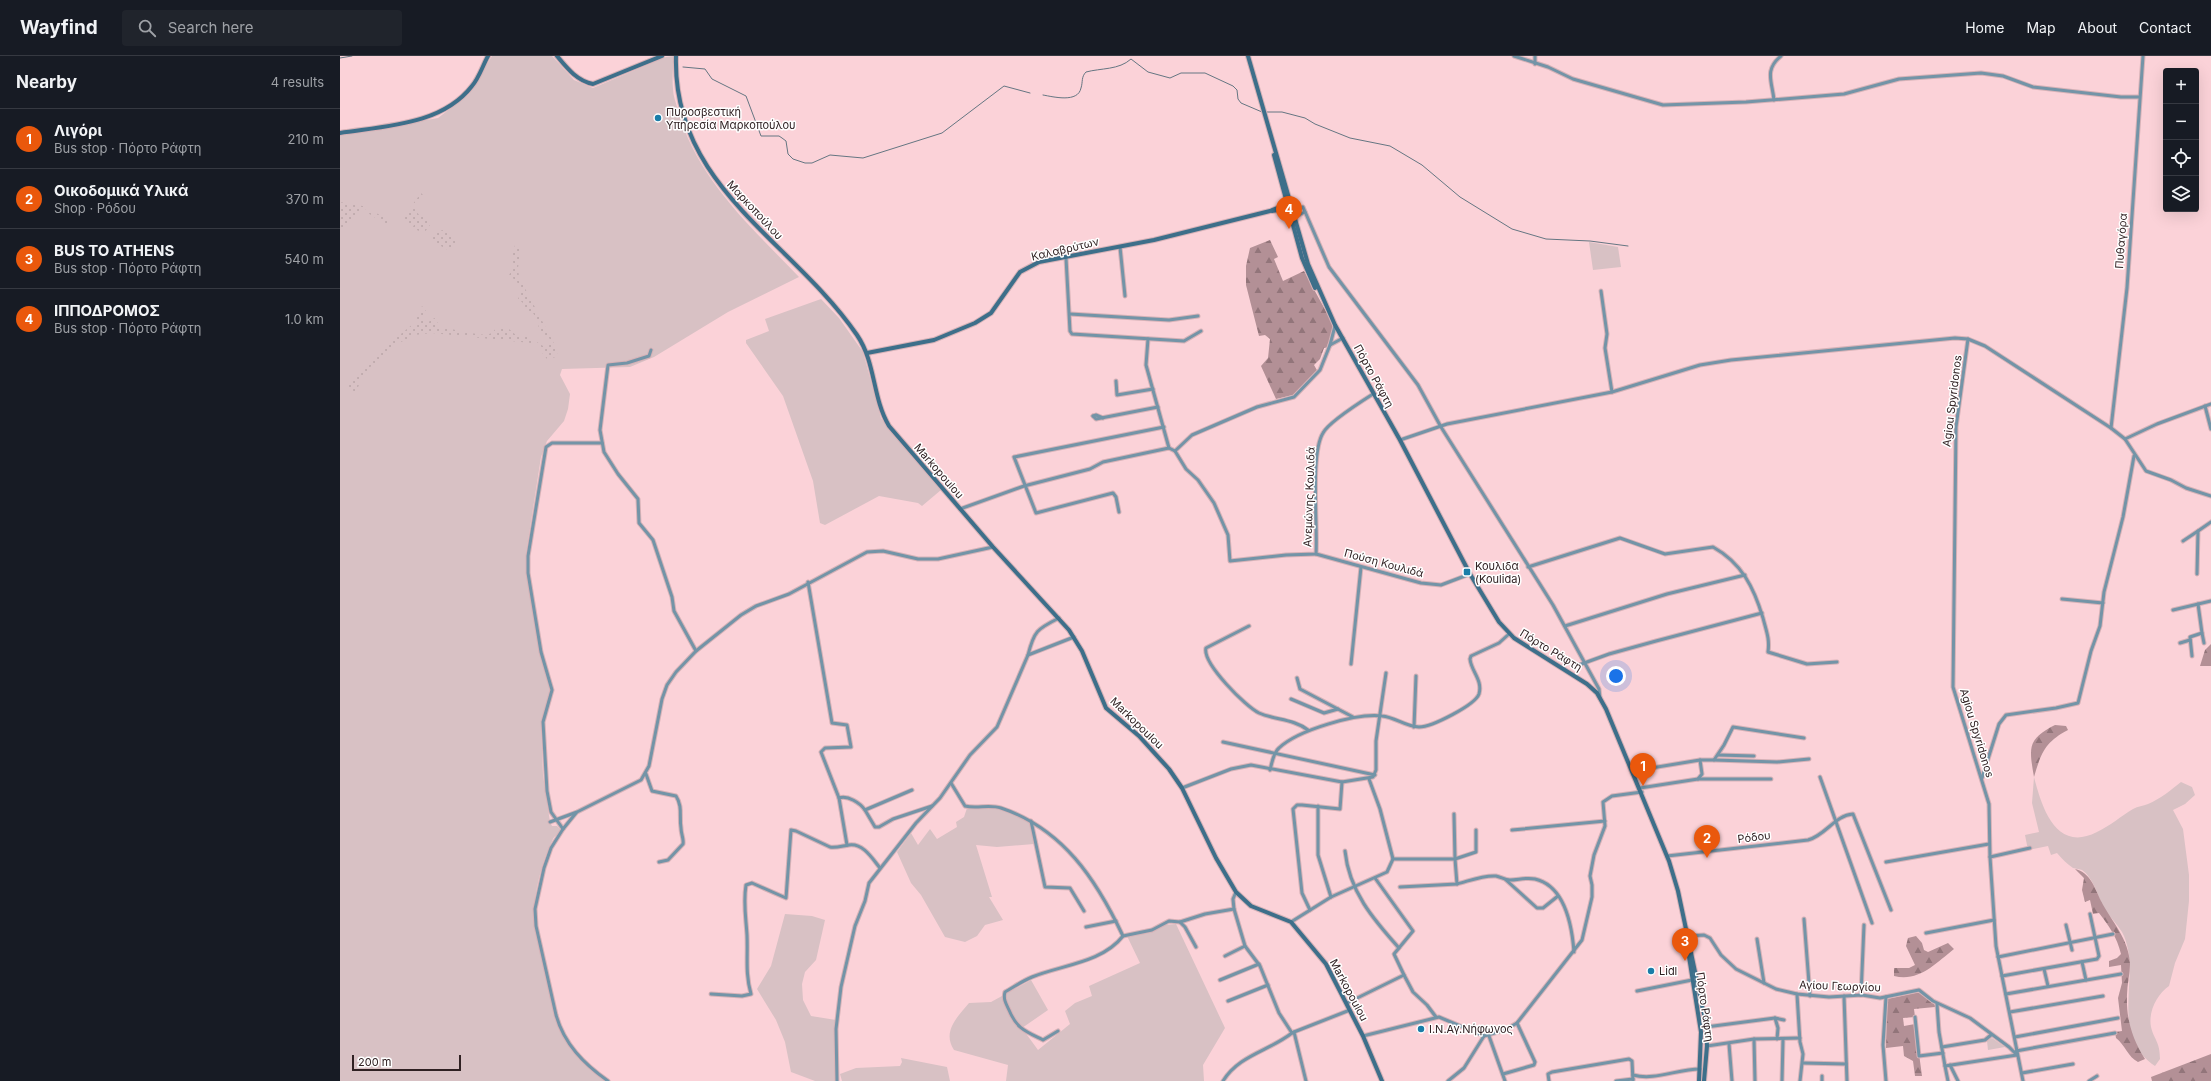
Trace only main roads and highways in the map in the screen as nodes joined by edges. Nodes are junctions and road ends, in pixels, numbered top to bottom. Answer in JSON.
{"nodes":[{"id":1,"x":488,"y":56,"type":"edge"},
{"id":2,"x":557,"y":56,"type":"edge"},
{"id":3,"x":662,"y":56,"type":"edge"},
{"id":4,"x":676,"y":56,"type":"edge"},
{"id":5,"x":1248,"y":56,"type":"edge"},
{"id":6,"x":340,"y":132,"type":"edge"},
{"id":7,"x":1289,"y":206,"type":"junction"},
{"id":8,"x":1327,"y":309,"type":"junction"},
{"id":9,"x":867,"y":353,"type":"junction"},
{"id":10,"x":1687,"y":936,"type":"junction"},
{"id":11,"x":1382,"y":1081,"type":"edge"},
{"id":12,"x":1699,"y":1081,"type":"edge"},
{"id":13,"x":1704,"y":1081,"type":"edge"}],
"edges":[{"from":1,"to":6,"type":"main road"},
{"from":2,"to":3,"type":"main road"},
{"from":4,"to":9,"type":"main road","name":"Μαρκοπούλου"},
{"from":5,"to":7,"type":"main road","name":"Πόρτο Ράφτη"},
{"from":7,"to":8,"type":"main road","name":"Πόρτο Ράφτη"},
{"from":7,"to":8,"type":"main road","name":"Πόρτο Ράφτη"},
{"from":7,"to":9,"type":"main road","name":"Καλαβρύτων"},
{"from":8,"to":10,"type":"main road","name":"Πόρτο Ράφτη"},
{"from":9,"to":11,"type":"main road","name":"Markopoulou"},
{"from":10,"to":12,"type":"main road","name":"Πόρτο Ράφτη"},
{"from":10,"to":13,"type":"main road","name":"Πόρτο Ράφτη"}]}
